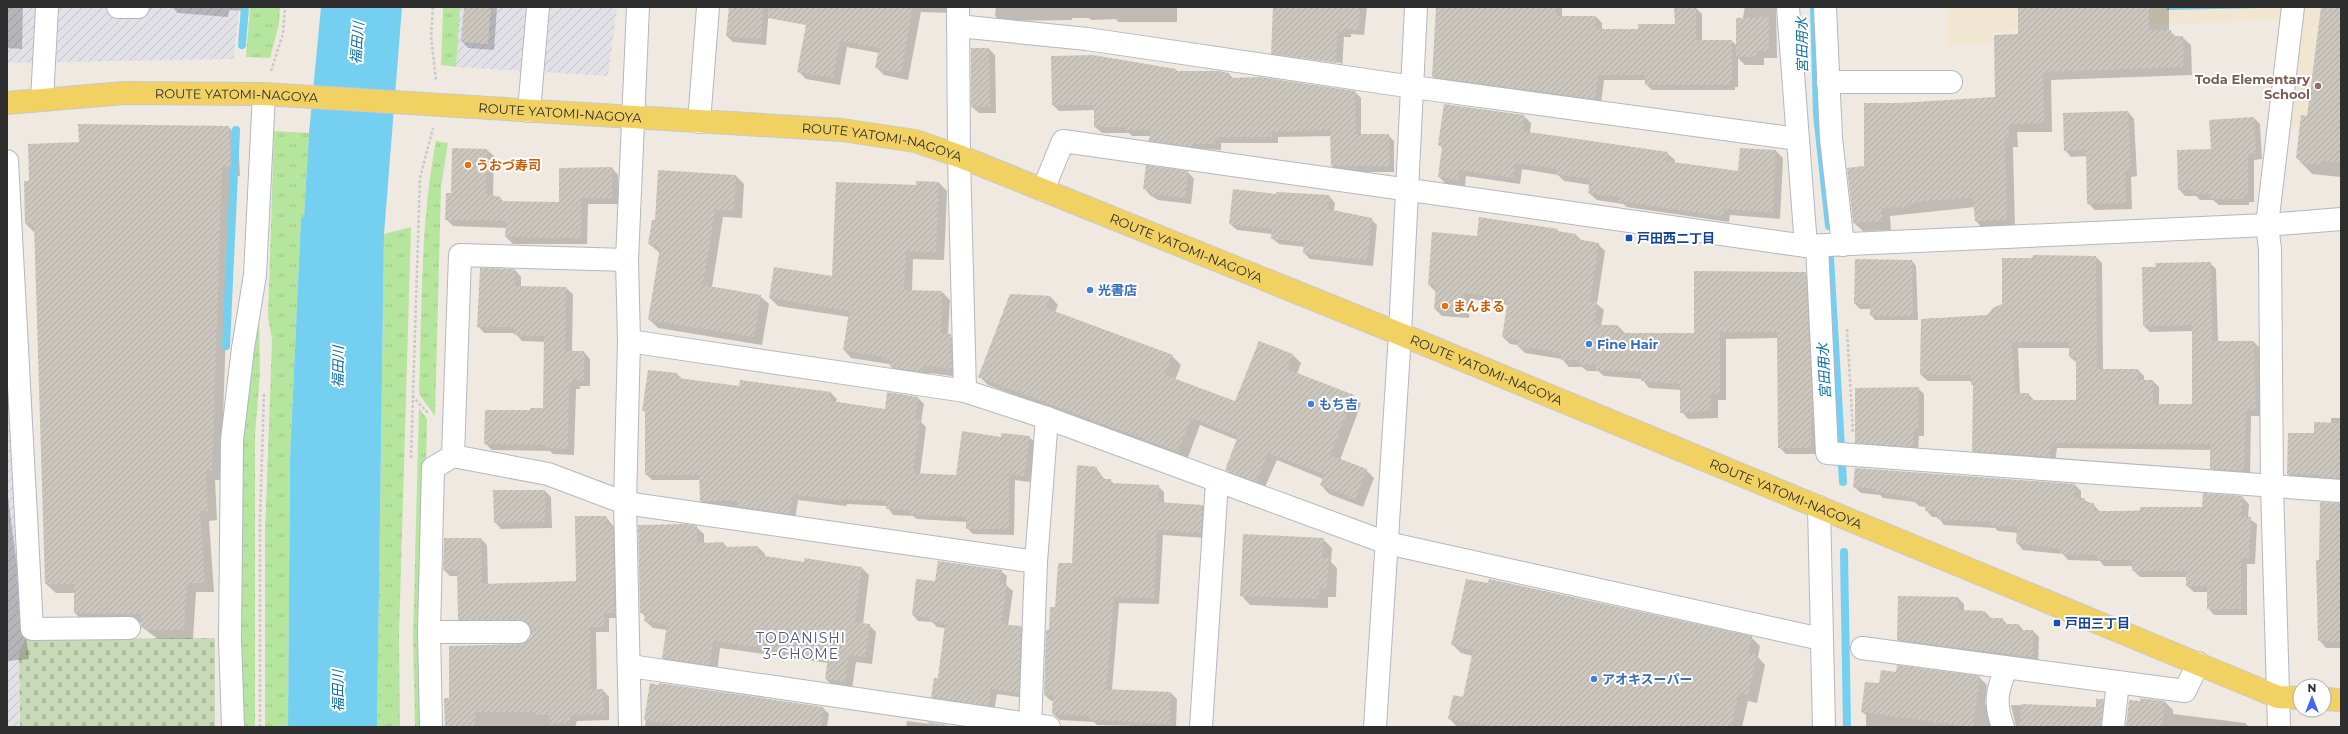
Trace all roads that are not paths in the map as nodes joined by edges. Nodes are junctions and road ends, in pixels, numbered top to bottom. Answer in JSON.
{"nodes":[{"id":1,"x":47,"y":7,"type":"edge"},
{"id":2,"x":118,"y":7,"type":"edge"},
{"id":3,"x":138,"y":7,"type":"edge"},
{"id":4,"x":538,"y":7,"type":"edge"},
{"id":5,"x":638,"y":7,"type":"edge"},
{"id":6,"x":708,"y":7,"type":"edge"},
{"id":7,"x":1416,"y":7,"type":"edge"},
{"id":8,"x":1788,"y":7,"type":"edge"},
{"id":9,"x":1825,"y":7,"type":"edge"},
{"id":10,"x":2293,"y":7,"type":"edge"},
{"id":11,"x":958,"y":17,"type":"edge"},
{"id":12,"x":1828,"y":82,"type":"junction"},
{"id":13,"x":1951,"y":82,"type":"dead end"},
{"id":14,"x":1412,"y":87,"type":"junction"},
{"id":15,"x":264,"y":94,"type":"junction"},
{"id":16,"x":42,"y":100,"type":"junction"},
{"id":17,"x":7,"y":103,"type":"edge"},
{"id":18,"x":529,"y":111,"type":"junction"},
{"id":19,"x":633,"y":117,"type":"junction"},
{"id":20,"x":699,"y":122,"type":"junction"},
{"id":21,"x":1798,"y":139,"type":"junction"},
{"id":22,"x":959,"y":156,"type":"junction"},
{"id":23,"x":7,"y":161,"type":"edge"},
{"id":24,"x":1408,"y":189,"type":"junction"},
{"id":25,"x":1043,"y":190,"type":"junction"},
{"id":26,"x":2341,"y":219,"type":"edge"},
{"id":27,"x":2267,"y":225,"type":"junction"},
{"id":28,"x":1843,"y":245,"type":"junction"},
{"id":29,"x":1812,"y":246,"type":"junction"},
{"id":30,"x":627,"y":260,"type":"junction"},
{"id":31,"x":1400,"y":334,"type":"junction"},
{"id":32,"x":629,"y":341,"type":"junction"},
{"id":33,"x":965,"y":391,"type":"junction"},
{"id":34,"x":1047,"y":418,"type":"junction"},
{"id":35,"x":453,"y":456,"type":"junction"},
{"id":36,"x":1217,"y":482,"type":"junction"},
{"id":37,"x":2272,"y":486,"type":"junction"},
{"id":38,"x":2341,"y":491,"type":"edge"},
{"id":39,"x":625,"y":503,"type":"junction"},
{"id":40,"x":1819,"y":507,"type":"junction"},
{"id":41,"x":1387,"y":544,"type":"junction"},
{"id":42,"x":1036,"y":562,"type":"junction"},
{"id":43,"x":129,"y":628,"type":"dead end"},
{"id":44,"x":429,"y":632,"type":"junction"},
{"id":45,"x":519,"y":632,"type":"dead end"},
{"id":46,"x":1821,"y":639,"type":"junction"},
{"id":47,"x":1862,"y":648,"type":"dead end"},
{"id":48,"x":2198,"y":663,"type":"junction"},
{"id":49,"x":630,"y":666,"type":"junction"},
{"id":50,"x":2006,"y":668,"type":"junction"},
{"id":51,"x":2118,"y":682,"type":"junction"},
{"id":52,"x":2278,"y":696,"type":"junction"},
{"id":53,"x":2292,"y":697,"type":"edge"},
{"id":54,"x":1036,"y":726,"type":"edge"},
{"id":55,"x":1380,"y":726,"type":"edge"},
{"id":56,"x":233,"y":727,"type":"edge"},
{"id":57,"x":431,"y":727,"type":"edge"},
{"id":58,"x":630,"y":727,"type":"edge"},
{"id":59,"x":1201,"y":727,"type":"edge"},
{"id":60,"x":1824,"y":727,"type":"edge"},
{"id":61,"x":2002,"y":727,"type":"edge"},
{"id":62,"x":2113,"y":727,"type":"edge"},
{"id":63,"x":2279,"y":727,"type":"edge"}],
"edges":[{"from":1,"to":16,"type":"street"},
{"from":2,"to":3,"type":"street"},
{"from":4,"to":18,"type":"street"},
{"from":5,"to":19,"type":"street"},
{"from":6,"to":20,"type":"street"},
{"from":7,"to":14,"type":"street"},
{"from":8,"to":21,"type":"street"},
{"from":9,"to":12,"type":"street"},
{"from":10,"to":27,"type":"street"},
{"from":11,"to":14,"type":"street"},
{"from":11,"to":22,"type":"street"},
{"from":12,"to":13,"type":"street"},
{"from":12,"to":28,"type":"street"},
{"from":14,"to":21,"type":"street"},
{"from":14,"to":24,"type":"street"},
{"from":15,"to":16,"type":"main road","name":"ROUTE YATOMI-NAGOYA"},
{"from":15,"to":18,"type":"main road","name":"ROUTE YATOMI-NAGOYA"},
{"from":15,"to":56,"type":"street"},
{"from":16,"to":17,"type":"main road","name":"ROUTE YATOMI-NAGOYA"},
{"from":18,"to":19,"type":"main road","name":"ROUTE YATOMI-NAGOYA"},
{"from":19,"to":20,"type":"main road","name":"ROUTE YATOMI-NAGOYA"},
{"from":19,"to":30,"type":"street"},
{"from":20,"to":22,"type":"main road","name":"ROUTE YATOMI-NAGOYA"},
{"from":21,"to":29,"type":"street"},
{"from":22,"to":25,"type":"main road","name":"ROUTE YATOMI-NAGOYA"},
{"from":22,"to":33,"type":"street"},
{"from":23,"to":43,"type":"street"},
{"from":24,"to":25,"type":"street"},
{"from":24,"to":29,"type":"street"},
{"from":24,"to":31,"type":"street"},
{"from":25,"to":31,"type":"main road","name":"ROUTE YATOMI-NAGOYA"},
{"from":26,"to":27,"type":"street"},
{"from":27,"to":28,"type":"street"},
{"from":27,"to":37,"type":"street"},
{"from":28,"to":29,"type":"street"},
{"from":29,"to":37,"type":"street"},
{"from":30,"to":32,"type":"street"},
{"from":30,"to":35,"type":"street"},
{"from":31,"to":40,"type":"main road","name":"ROUTE YATOMI-NAGOYA"},
{"from":31,"to":41,"type":"street"},
{"from":32,"to":33,"type":"street"},
{"from":32,"to":39,"type":"street"},
{"from":33,"to":34,"type":"street"},
{"from":34,"to":36,"type":"street"},
{"from":34,"to":42,"type":"street"},
{"from":35,"to":39,"type":"street"},
{"from":35,"to":44,"type":"street"},
{"from":36,"to":41,"type":"street"},
{"from":36,"to":59,"type":"street"},
{"from":37,"to":38,"type":"street"},
{"from":37,"to":52,"type":"street"},
{"from":39,"to":42,"type":"street"},
{"from":39,"to":49,"type":"street"},
{"from":40,"to":46,"type":"street"},
{"from":40,"to":48,"type":"main road","name":"ROUTE YATOMI-NAGOYA"},
{"from":41,"to":46,"type":"street"},
{"from":41,"to":55,"type":"street"},
{"from":42,"to":54,"type":"street"},
{"from":44,"to":45,"type":"street"},
{"from":44,"to":57,"type":"street"},
{"from":46,"to":60,"type":"street"},
{"from":47,"to":50,"type":"street"},
{"from":48,"to":51,"type":"street"},
{"from":48,"to":52,"type":"main road","name":"ROUTE YATOMI-NAGOYA"},
{"from":49,"to":54,"type":"street"},
{"from":49,"to":58,"type":"street"},
{"from":50,"to":51,"type":"street"},
{"from":50,"to":61,"type":"street"},
{"from":51,"to":62,"type":"street"},
{"from":52,"to":53,"type":"main road","name":"ROUTE YATOMI-NAGOYA"},
{"from":52,"to":63,"type":"street"}]}
